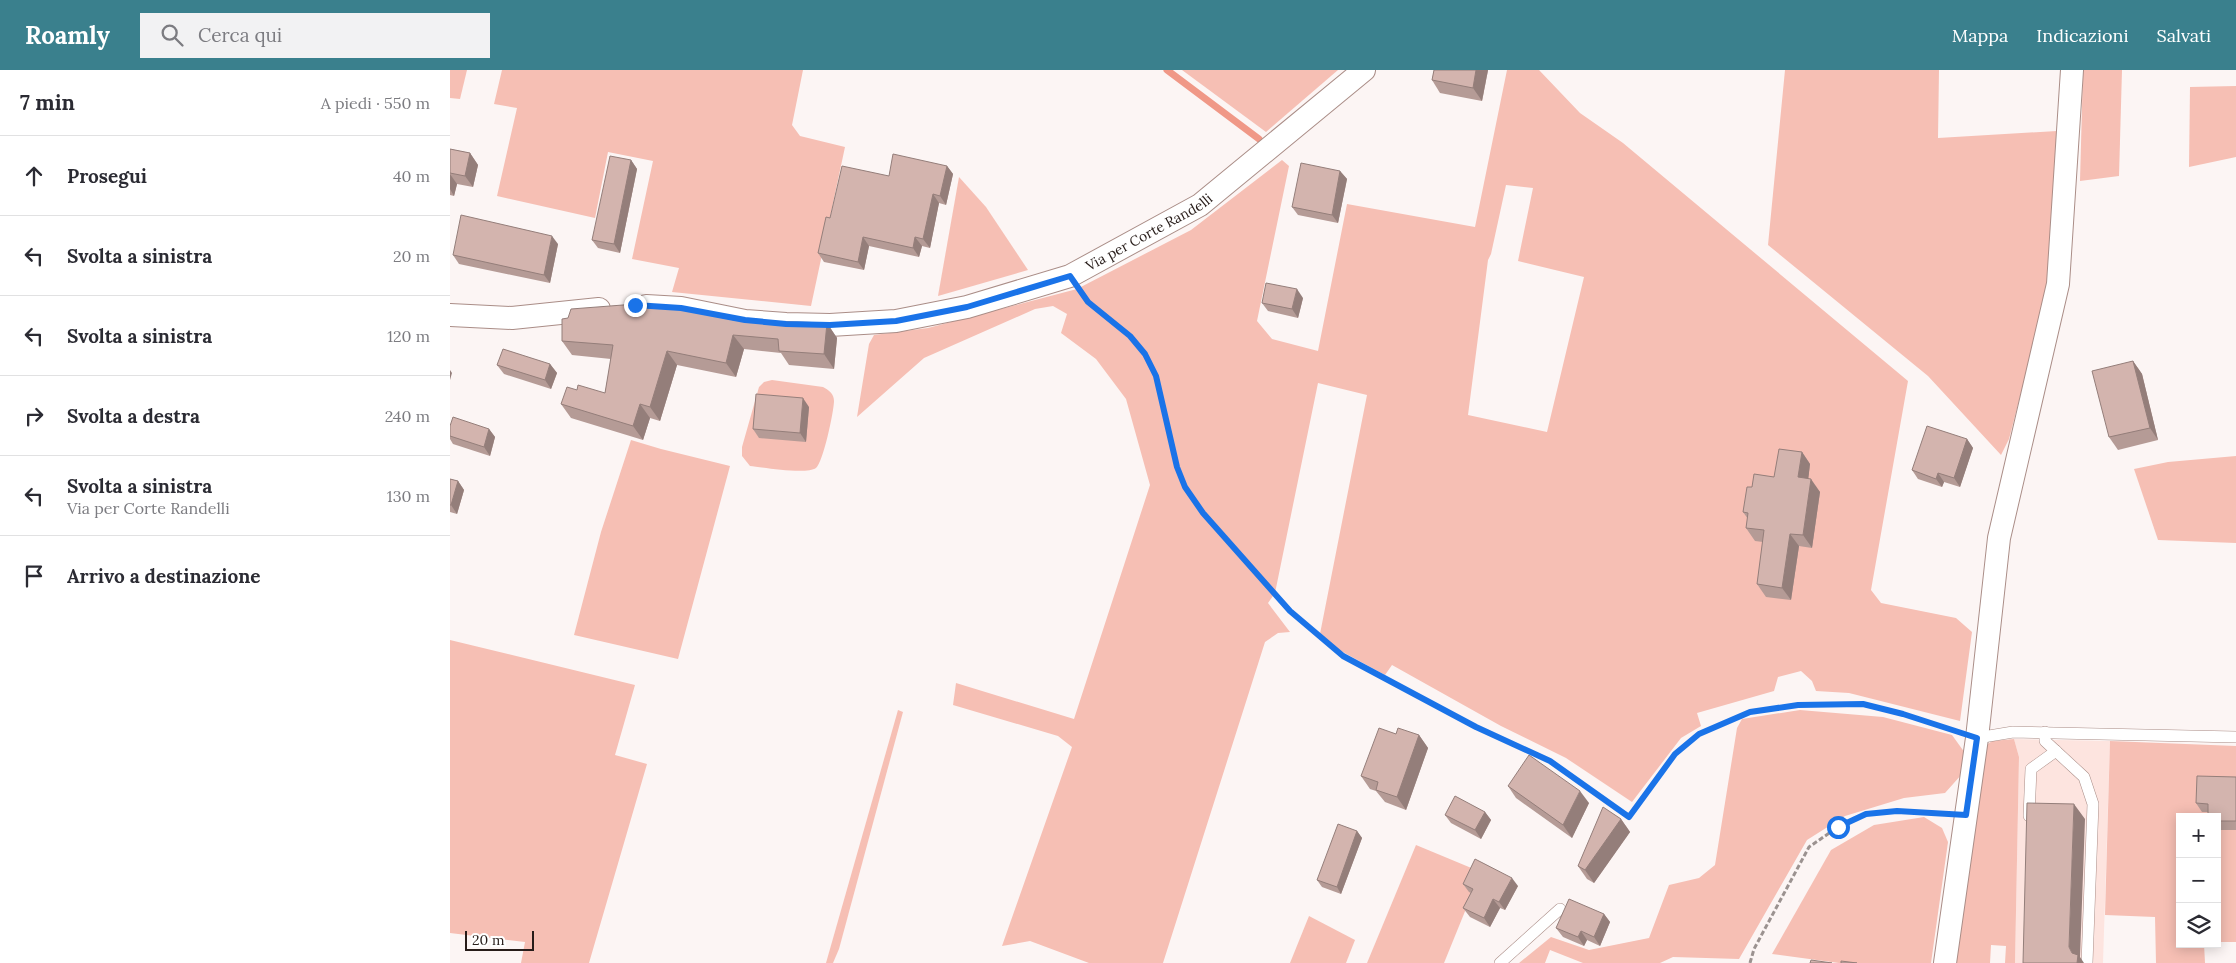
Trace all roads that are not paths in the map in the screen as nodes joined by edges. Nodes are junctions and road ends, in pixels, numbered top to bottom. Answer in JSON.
{"nodes":[{"id":1,"x":1364,"y":70,"type":"edge"},
{"id":2,"x":2072,"y":70,"type":"edge"},
{"id":3,"x":450,"y":315,"type":"edge"},
{"id":4,"x":2045,"y":732,"type":"junction"},
{"id":5,"x":2236,"y":737,"type":"edge"},
{"id":6,"x":1977,"y":738,"type":"junction"},
{"id":7,"x":2056,"y":751,"type":"junction"},
{"id":8,"x":2029,"y":827,"type":"edge"},
{"id":9,"x":1560,"y":909,"type":"dead end"},
{"id":10,"x":1500,"y":963,"type":"edge"},
{"id":11,"x":1944,"y":963,"type":"edge"},
{"id":12,"x":2087,"y":963,"type":"edge"}],
"edges":[{"from":1,"to":3,"type":"street","name":"Via per Corte Randelli"},
{"from":2,"to":6,"type":"street"},
{"from":4,"to":5,"type":"lane"},
{"from":4,"to":6,"type":"lane"},
{"from":4,"to":7,"type":"lane"},
{"from":6,"to":11,"type":"street"},
{"from":7,"to":8,"type":"lane"},
{"from":7,"to":12,"type":"lane"},
{"from":9,"to":10,"type":"lane"}]}
